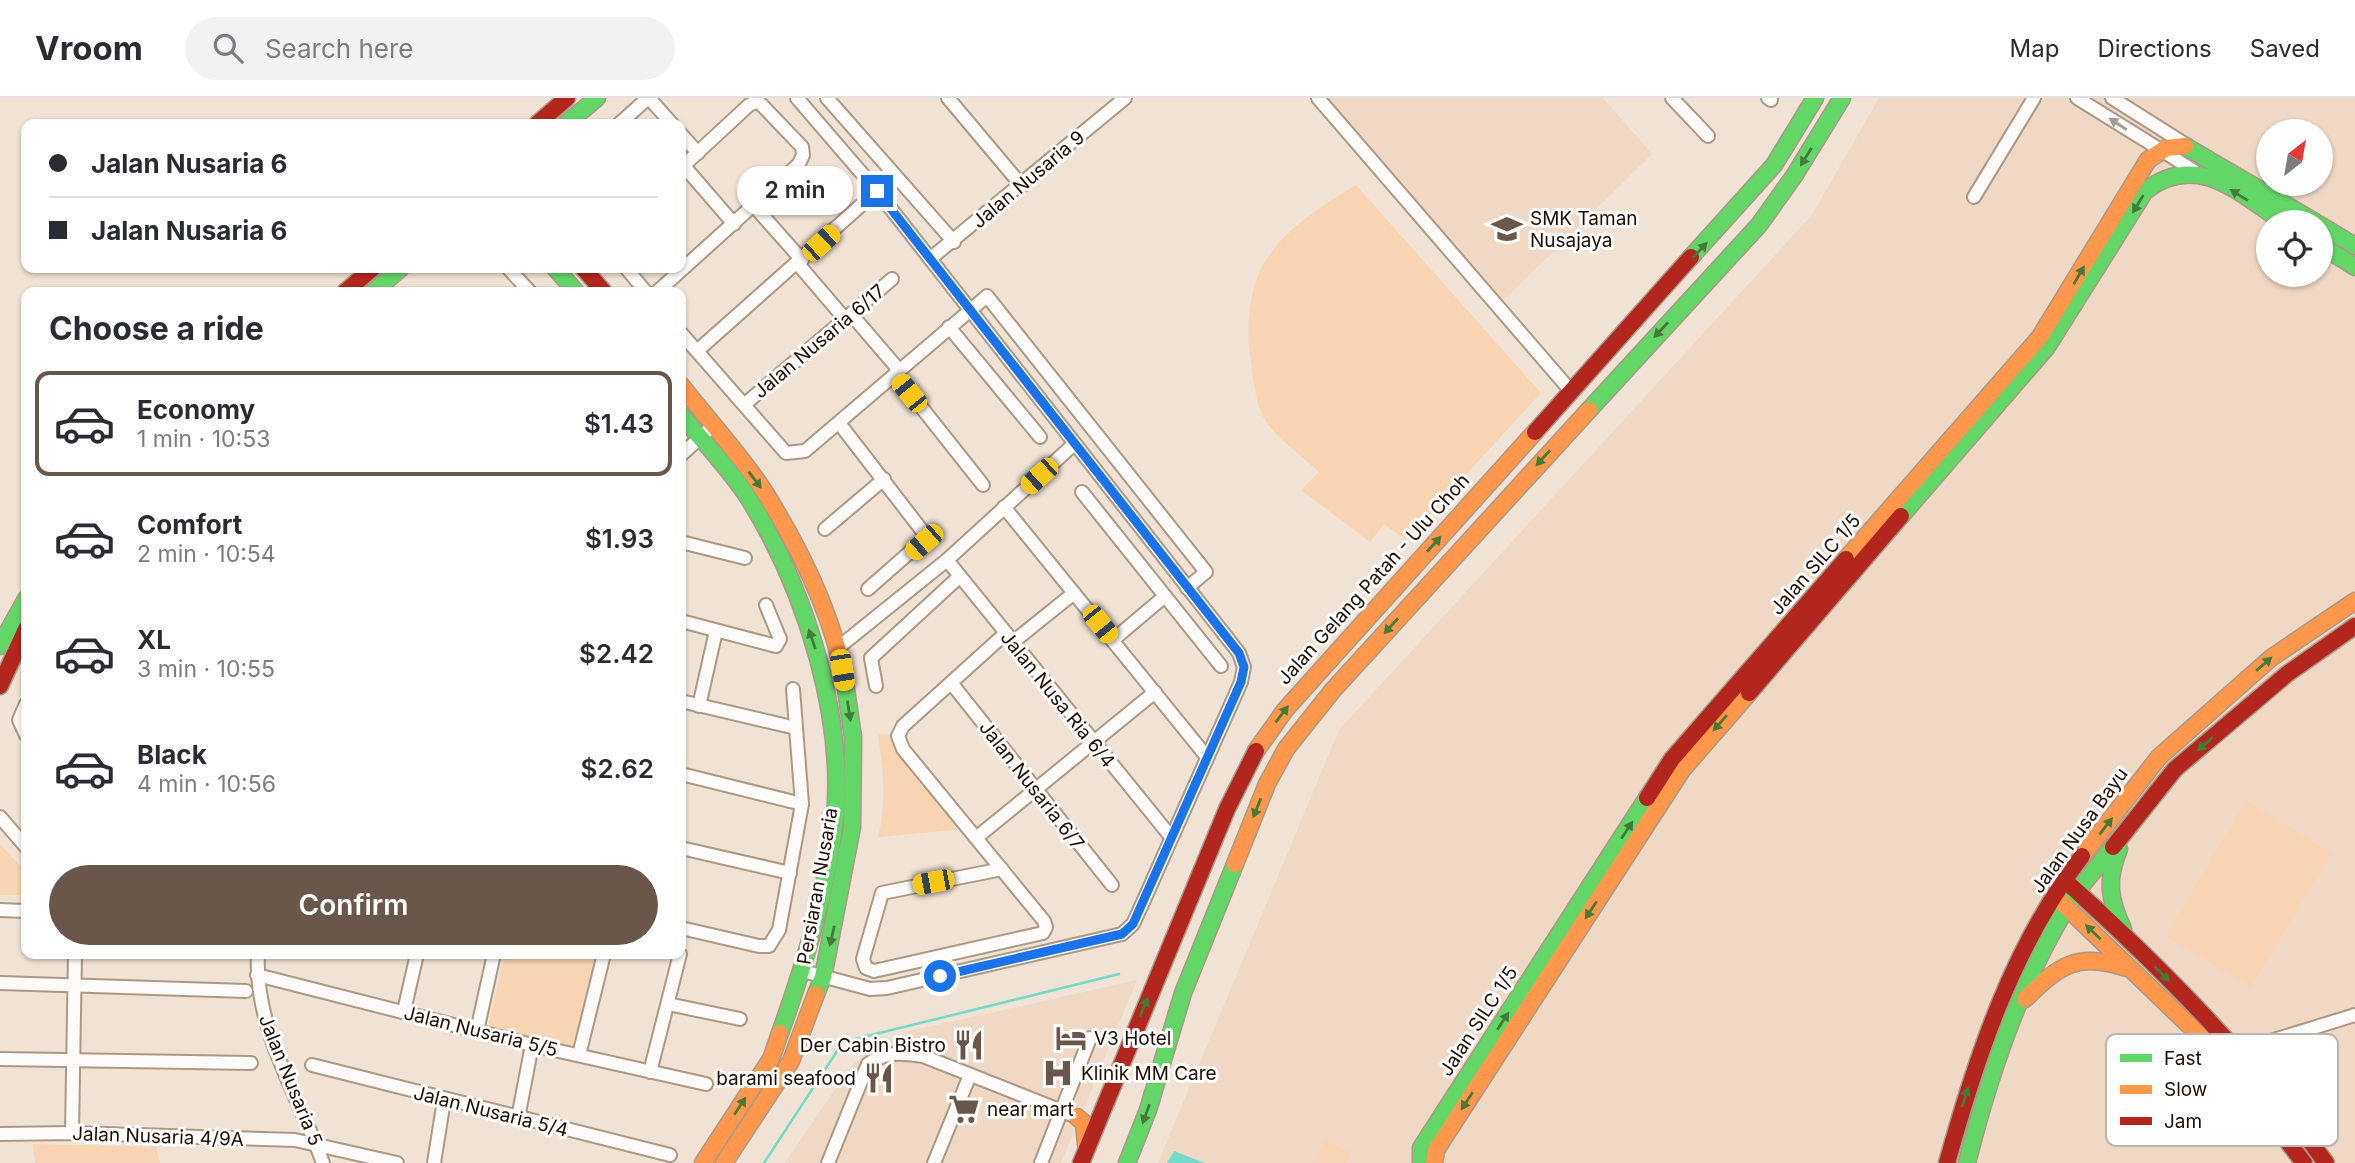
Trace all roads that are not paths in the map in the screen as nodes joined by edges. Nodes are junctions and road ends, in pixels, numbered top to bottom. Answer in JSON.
{"nodes":[{"id":1,"x":567,"y":98,"type":"edge"},
{"id":2,"x":597,"y":98,"type":"edge"},
{"id":3,"x":649,"y":98,"type":"edge"},
{"id":4,"x":797,"y":98,"type":"edge"},
{"id":5,"x":827,"y":98,"type":"edge"},
{"id":6,"x":948,"y":98,"type":"edge"},
{"id":7,"x":1125,"y":98,"type":"edge"},
{"id":8,"x":1318,"y":98,"type":"edge"},
{"id":9,"x":1672,"y":98,"type":"edge"},
{"id":10,"x":1815,"y":98,"type":"edge"},
{"id":11,"x":1842,"y":98,"type":"edge"},
{"id":12,"x":2034,"y":98,"type":"edge"},
{"id":13,"x":2077,"y":98,"type":"edge"},
{"id":14,"x":2112,"y":98,"type":"edge"},
{"id":15,"x":2096,"y":103,"type":"edge"},
{"id":16,"x":543,"y":119,"type":"edge"},
{"id":17,"x":572,"y":119,"type":"edge"},
{"id":18,"x":626,"y":119,"type":"edge"},
{"id":19,"x":668,"y":119,"type":"edge"},
{"id":20,"x":1708,"y":136,"type":"dead end"},
{"id":21,"x":686,"y":140,"type":"edge"},
{"id":22,"x":2188,"y":146,"type":"junction"},
{"id":23,"x":2159,"y":150,"type":"junction"},
{"id":24,"x":698,"y":153,"type":"junction"},
{"id":25,"x":686,"y":164,"type":"edge"},
{"id":26,"x":2193,"y":170,"type":"junction"},
{"id":27,"x":686,"y":171,"type":"edge"},
{"id":28,"x":1022,"y":186,"type":"junction"},
{"id":29,"x":877,"y":191,"type":"junction"},
{"id":30,"x":1974,"y":197,"type":"dead end"},
{"id":31,"x":755,"y":206,"type":"junction"},
{"id":32,"x":2264,"y":210,"type":"edge"},
{"id":33,"x":2295,"y":210,"type":"edge"},
{"id":34,"x":734,"y":224,"type":"junction"},
{"id":35,"x":2333,"y":233,"type":"edge"},
{"id":36,"x":954,"y":242,"type":"junction"},
{"id":37,"x":2355,"y":246,"type":"edge"},
{"id":38,"x":2333,"y":253,"type":"edge"},
{"id":39,"x":930,"y":259,"type":"junction"},
{"id":40,"x":800,"y":262,"type":"junction"},
{"id":41,"x":686,"y":266,"type":"edge"},
{"id":42,"x":2355,"y":267,"type":"edge"},
{"id":43,"x":367,"y":273,"type":"edge"},
{"id":44,"x":395,"y":273,"type":"edge"},
{"id":45,"x":513,"y":273,"type":"edge"},
{"id":46,"x":559,"y":273,"type":"edge"},
{"id":47,"x":587,"y":273,"type":"edge"},
{"id":48,"x":630,"y":273,"type":"edge"},
{"id":49,"x":679,"y":273,"type":"edge"},
{"id":50,"x":892,"y":279,"type":"dead end"},
{"id":51,"x":351,"y":287,"type":"edge"},
{"id":52,"x":379,"y":287,"type":"edge"},
{"id":53,"x":525,"y":287,"type":"edge"},
{"id":54,"x":572,"y":287,"type":"edge"},
{"id":55,"x":600,"y":287,"type":"edge"},
{"id":56,"x":642,"y":287,"type":"edge"},
{"id":57,"x":663,"y":287,"type":"edge"},
{"id":58,"x":970,"y":311,"type":"junction"},
{"id":59,"x":848,"y":317,"type":"junction"},
{"id":60,"x":949,"y":327,"type":"junction"},
{"id":61,"x":686,"y":339,"type":"edge"},
{"id":62,"x":696,"y":351,"type":"junction"},
{"id":63,"x":897,"y":372,"type":"junction"},
{"id":64,"x":1570,"y":390,"type":"junction"},
{"id":65,"x":686,"y":391,"type":"edge"},
{"id":66,"x":745,"y":404,"type":"junction"},
{"id":67,"x":686,"y":421,"type":"edge"},
{"id":68,"x":839,"y":423,"type":"junction"},
{"id":69,"x":713,"y":425,"type":"junction"},
{"id":70,"x":1040,"y":437,"type":"dead end"},
{"id":71,"x":700,"y":438,"type":"junction"},
{"id":72,"x":1073,"y":445,"type":"junction"},
{"id":73,"x":686,"y":451,"type":"edge"},
{"id":74,"x":884,"y":480,"type":"junction"},
{"id":75,"x":983,"y":485,"type":"dead end"},
{"id":76,"x":1082,"y":492,"type":"dead end"},
{"id":77,"x":1004,"y":507,"type":"junction"},
{"id":78,"x":825,"y":529,"type":"dead end"},
{"id":79,"x":686,"y":545,"type":"edge"},
{"id":80,"x":745,"y":558,"type":"dead end"},
{"id":81,"x":947,"y":560,"type":"junction"},
{"id":82,"x":960,"y":576,"type":"junction"},
{"id":83,"x":1187,"y":588,"type":"junction"},
{"id":84,"x":869,"y":589,"type":"dead end"},
{"id":85,"x":1074,"y":593,"type":"junction"},
{"id":86,"x":1165,"y":596,"type":"junction"},
{"id":87,"x":2355,"y":601,"type":"edge"},
{"id":88,"x":766,"y":605,"type":"dead end"},
{"id":89,"x":21,"y":608,"type":"edge"},
{"id":90,"x":686,"y":622,"type":"edge"},
{"id":91,"x":2355,"y":626,"type":"edge"},
{"id":92,"x":716,"y":631,"type":"junction"},
{"id":93,"x":1009,"y":638,"type":"junction"},
{"id":94,"x":21,"y":640,"type":"edge"},
{"id":95,"x":1112,"y":640,"type":"junction"},
{"id":96,"x":0,"y":646,"type":"edge"},
{"id":97,"x":839,"y":647,"type":"junction"},
{"id":98,"x":1221,"y":666,"type":"dead end"},
{"id":99,"x":952,"y":684,"type":"junction"},
{"id":100,"x":0,"y":686,"type":"edge"},
{"id":101,"x":876,"y":686,"type":"dead end"},
{"id":102,"x":793,"y":689,"type":"dead end"},
{"id":103,"x":1155,"y":692,"type":"junction"},
{"id":104,"x":686,"y":702,"type":"edge"},
{"id":105,"x":699,"y":706,"type":"junction"},
{"id":106,"x":796,"y":728,"type":"junction"},
{"id":107,"x":1092,"y":741,"type":"junction"},
{"id":108,"x":1207,"y":757,"type":"junction"},
{"id":109,"x":686,"y":775,"type":"edge"},
{"id":110,"x":1033,"y":790,"type":"junction"},
{"id":111,"x":802,"y":804,"type":"junction"},
{"id":112,"x":0,"y":817,"type":"edge"},
{"id":113,"x":2129,"y":827,"type":"junction"},
{"id":114,"x":21,"y":836,"type":"edge"},
{"id":115,"x":1171,"y":837,"type":"junction"},
{"id":116,"x":976,"y":838,"type":"junction"},
{"id":117,"x":686,"y":849,"type":"edge"},
{"id":118,"x":1002,"y":869,"type":"junction"},
{"id":119,"x":790,"y":873,"type":"junction"},
{"id":120,"x":2064,"y":880,"type":"junction"},
{"id":121,"x":1112,"y":885,"type":"dead end"},
{"id":122,"x":2078,"y":892,"type":"junction"},
{"id":123,"x":2061,"y":901,"type":"junction"},
{"id":124,"x":0,"y":910,"type":"edge"},
{"id":125,"x":21,"y":911,"type":"edge"},
{"id":126,"x":686,"y":929,"type":"edge"},
{"id":127,"x":2127,"y":939,"type":"junction"},
{"id":128,"x":75,"y":959,"type":"edge"},
{"id":129,"x":258,"y":959,"type":"edge"},
{"id":130,"x":416,"y":959,"type":"edge"},
{"id":131,"x":493,"y":959,"type":"edge"},
{"id":132,"x":603,"y":959,"type":"edge"},
{"id":133,"x":679,"y":959,"type":"edge"},
{"id":134,"x":2133,"y":970,"type":"junction"},
{"id":135,"x":803,"y":971,"type":"junction"},
{"id":136,"x":257,"y":975,"type":"junction"},
{"id":137,"x":823,"y":977,"type":"junction"},
{"id":138,"x":0,"y":984,"type":"edge"},
{"id":139,"x":75,"y":986,"type":"junction"},
{"id":140,"x":246,"y":991,"type":"dead end"},
{"id":141,"x":668,"y":1004,"type":"junction"},
{"id":142,"x":2019,"y":1004,"type":"junction"},
{"id":143,"x":404,"y":1011,"type":"junction"},
{"id":144,"x":2355,"y":1015,"type":"edge"},
{"id":145,"x":740,"y":1019,"type":"dead end"},
{"id":146,"x":477,"y":1031,"type":"junction"},
{"id":147,"x":2198,"y":1034,"type":"edge"},
{"id":148,"x":2221,"y":1034,"type":"edge"},
{"id":149,"x":2293,"y":1034,"type":"edge"},
{"id":150,"x":1090,"y":1038,"type":"dead end"},
{"id":151,"x":531,"y":1045,"type":"junction"},
{"id":152,"x":579,"y":1055,"type":"junction"},
{"id":153,"x":0,"y":1059,"type":"edge"},
{"id":154,"x":73,"y":1060,"type":"junction"},
{"id":155,"x":251,"y":1063,"type":"dead end"},
{"id":156,"x":312,"y":1065,"type":"dead end"},
{"id":157,"x":650,"y":1072,"type":"junction"},
{"id":158,"x":970,"y":1075,"type":"junction"},
{"id":159,"x":706,"y":1084,"type":"dead end"},
{"id":160,"x":1108,"y":1093,"type":"junction"},
{"id":161,"x":444,"y":1100,"type":"junction"},
{"id":162,"x":1069,"y":1114,"type":"junction"},
{"id":163,"x":517,"y":1118,"type":"junction"},
{"id":164,"x":72,"y":1133,"type":"junction"},
{"id":165,"x":0,"y":1134,"type":"edge"},
{"id":166,"x":316,"y":1143,"type":"junction"},
{"id":167,"x":2291,"y":1146,"type":"edge"},
{"id":168,"x":2314,"y":1146,"type":"edge"},
{"id":169,"x":670,"y":1155,"type":"dead end"},
{"id":170,"x":1081,"y":1162,"type":"edge"},
{"id":171,"x":323,"y":1163,"type":"edge"},
{"id":172,"x":397,"y":1163,"type":"edge"},
{"id":173,"x":434,"y":1163,"type":"edge"},
{"id":174,"x":703,"y":1163,"type":"edge"},
{"id":175,"x":724,"y":1163,"type":"edge"},
{"id":176,"x":828,"y":1163,"type":"edge"},
{"id":177,"x":934,"y":1163,"type":"edge"},
{"id":178,"x":1041,"y":1163,"type":"edge"},
{"id":179,"x":1127,"y":1163,"type":"edge"},
{"id":180,"x":1421,"y":1163,"type":"edge"},
{"id":181,"x":1434,"y":1163,"type":"edge"},
{"id":182,"x":1947,"y":1163,"type":"edge"},
{"id":183,"x":1967,"y":1163,"type":"edge"},
{"id":184,"x":2304,"y":1163,"type":"edge"},
{"id":185,"x":2326,"y":1163,"type":"edge"}],
"edges":[{"from":1,"to":16,"type":"street"},
{"from":2,"to":17,"type":"street"},
{"from":3,"to":18,"type":"street"},
{"from":3,"to":19,"type":"street"},
{"from":4,"to":29,"type":"street"},
{"from":5,"to":36,"type":"street"},
{"from":6,"to":28,"type":"street"},
{"from":7,"to":28,"type":"street","name":"Jalan Nusaria 9"},
{"from":8,"to":64,"type":"street"},
{"from":9,"to":20,"type":"street"},
{"from":64,"to":10,"type":"street","name":"Jalan Gelang Patah - Ulu Choh","one_way":true},
{"from":11,"to":179,"type":"street","one_way":true},
{"from":12,"to":30,"type":"street"},
{"from":13,"to":15,"type":"street"},
{"from":14,"to":22,"type":"street"},
{"from":23,"to":15,"type":"street","one_way":true},
{"from":21,"to":24,"type":"street"},
{"from":22,"to":23,"type":"street"},
{"from":22,"to":33,"type":"street"},
{"from":23,"to":26,"type":"street"},
{"from":180,"to":23,"type":"street","name":"Jalan SILC 1/5","one_way":true},
{"from":24,"to":25,"type":"street"},
{"from":24,"to":31,"type":"street"},
{"from":32,"to":26,"type":"street","one_way":true},
{"from":26,"to":181,"type":"street","name":"Jalan SILC 1/5","one_way":true},
{"from":27,"to":34,"type":"street"},
{"from":28,"to":36,"type":"street","name":"Jalan Nusaria 9"},
{"from":29,"to":39,"type":"street"},
{"from":29,"to":40,"type":"street"},
{"from":31,"to":34,"type":"street"},
{"from":31,"to":40,"type":"street"},
{"from":34,"to":41,"type":"street"},
{"from":35,"to":37,"type":"street"},
{"from":36,"to":39,"type":"street","name":"Jalan Nusaria 9"},
{"from":38,"to":42,"type":"street"},
{"from":39,"to":58,"type":"street"},
{"from":40,"to":59,"type":"street"},
{"from":40,"to":62,"type":"street"},
{"from":43,"to":51,"type":"street"},
{"from":44,"to":52,"type":"street"},
{"from":45,"to":53,"type":"street"},
{"from":46,"to":54,"type":"street"},
{"from":47,"to":55,"type":"street"},
{"from":48,"to":56,"type":"street"},
{"from":49,"to":57,"type":"street"},
{"from":50,"to":59,"type":"street","name":"Jalan Nusaria 6/17"},
{"from":58,"to":60,"type":"street"},
{"from":58,"to":72,"type":"street"},
{"from":58,"to":83,"type":"street"},
{"from":59,"to":63,"type":"street"},
{"from":59,"to":66,"type":"street","name":"Jalan Nusaria 6/17"},
{"from":60,"to":63,"type":"street"},
{"from":60,"to":70,"type":"street"},
{"from":61,"to":62,"type":"street"},
{"from":62,"to":66,"type":"street"},
{"from":63,"to":68,"type":"street"},
{"from":63,"to":75,"type":"street"},
{"from":160,"to":64,"type":"street","name":"Jalan Gelang Patah - Ulu Choh","one_way":true},
{"from":65,"to":69,"type":"street","name":"Persiaran Nusaria"},
{"from":66,"to":68,"type":"street"},
{"from":67,"to":71,"type":"street","name":"Persiaran Nusaria"},
{"from":68,"to":74,"type":"street"},
{"from":69,"to":71,"type":"street"},
{"from":69,"to":97,"type":"street","name":"Persiaran Nusaria","one_way":true},
{"from":71,"to":73,"type":"street"},
{"from":135,"to":71,"type":"street","name":"Persiaran Nusaria","one_way":true},
{"from":72,"to":77,"type":"street"},
{"from":72,"to":83,"type":"street"},
{"from":74,"to":78,"type":"street"},
{"from":74,"to":84,"type":"street"},
{"from":76,"to":86,"type":"street"},
{"from":77,"to":81,"type":"street"},
{"from":77,"to":85,"type":"street"},
{"from":79,"to":80,"type":"street"},
{"from":81,"to":82,"type":"street","name":"Jalan Nusa Ria 6/4"},
{"from":81,"to":97,"type":"street"},
{"from":82,"to":93,"type":"street","name":"Jalan Nusa Ria 6/4"},
{"from":82,"to":101,"type":"street"},
{"from":83,"to":108,"type":"street"},
{"from":85,"to":93,"type":"street"},
{"from":85,"to":95,"type":"street"},
{"from":86,"to":95,"type":"street"},
{"from":86,"to":98,"type":"street"},
{"from":120,"to":87,"type":"street","name":"Jalan Nusa Bayu","one_way":true},
{"from":88,"to":92,"type":"street"},
{"from":89,"to":96,"type":"street"},
{"from":90,"to":92,"type":"street"},
{"from":91,"to":113,"type":"street","name":"Jalan Nusa Bayu","one_way":true},
{"from":92,"to":105,"type":"street"},
{"from":93,"to":99,"type":"street"},
{"from":93,"to":107,"type":"street","name":"Jalan Nusa Ria 6/4"},
{"from":94,"to":100,"type":"street"},
{"from":95,"to":103,"type":"street"},
{"from":97,"to":137,"type":"street","name":"Persiaran Nusaria","one_way":true},
{"from":99,"to":110,"type":"street","name":"Jalan Nusaria 6/7"},
{"from":99,"to":116,"type":"street"},
{"from":102,"to":106,"type":"street"},
{"from":103,"to":107,"type":"street"},
{"from":103,"to":108,"type":"street"},
{"from":104,"to":105,"type":"street"},
{"from":105,"to":106,"type":"street"},
{"from":106,"to":111,"type":"street"},
{"from":107,"to":110,"type":"street"},
{"from":107,"to":115,"type":"street","name":"Jalan Nusa Ria 6/4"},
{"from":108,"to":115,"type":"street"},
{"from":109,"to":111,"type":"street"},
{"from":110,"to":116,"type":"street"},
{"from":110,"to":121,"type":"street","name":"Jalan Nusaria 6/7"},
{"from":111,"to":119,"type":"street"},
{"from":112,"to":114,"type":"street"},
{"from":113,"to":122,"type":"street","name":"Jalan Nusa Bayu"},
{"from":113,"to":127,"type":"street"},
{"from":115,"to":137,"type":"street"},
{"from":116,"to":118,"type":"street"},
{"from":117,"to":119,"type":"street"},
{"from":118,"to":118,"type":"street"},
{"from":119,"to":126,"type":"street"},
{"from":120,"to":122,"type":"street"},
{"from":120,"to":123,"type":"street","name":"Jalan Nusa Bayu"},
{"from":122,"to":123,"type":"street","name":"Jalan Nusa Bayu"},
{"from":122,"to":127,"type":"street"},
{"from":134,"to":123,"type":"street","one_way":true},
{"from":123,"to":142,"type":"street","name":"Jalan Nusa Bayu"},
{"from":182,"to":123,"type":"street","name":"Jalan Nusa Bayu","one_way":true},
{"from":124,"to":125,"type":"street"},
{"from":127,"to":148,"type":"street","one_way":true},
{"from":128,"to":139,"type":"street"},
{"from":129,"to":136,"type":"street","name":"Jalan Nusaria 5"},
{"from":130,"to":143,"type":"street"},
{"from":131,"to":146,"type":"street"},
{"from":132,"to":152,"type":"street"},
{"from":133,"to":141,"type":"street"},
{"from":134,"to":142,"type":"street"},
{"from":134,"to":147,"type":"street"},
{"from":135,"to":137,"type":"street"},
{"from":174,"to":135,"type":"street","name":"Persiaran Nusaria","one_way":true},
{"from":136,"to":143,"type":"street","name":"Jalan Nusaria 5/5"},
{"from":136,"to":166,"type":"street","name":"Jalan Nusaria 5"},
{"from":137,"to":175,"type":"street","name":"Persiaran Nusaria"},
{"from":138,"to":139,"type":"street"},
{"from":139,"to":140,"type":"street"},
{"from":139,"to":154,"type":"street"},
{"from":141,"to":145,"type":"street"},
{"from":141,"to":157,"type":"street"},
{"from":142,"to":183,"type":"street","name":"Jalan Nusa Bayu"},
{"from":143,"to":146,"type":"street","name":"Jalan Nusaria 5/5"},
{"from":144,"to":149,"type":"street"},
{"from":146,"to":151,"type":"street","name":"Jalan Nusaria 5/5"},
{"from":150,"to":162,"type":"street"},
{"from":151,"to":152,"type":"street","name":"Jalan Nusaria 5/5"},
{"from":151,"to":163,"type":"street"},
{"from":152,"to":157,"type":"street","name":"Jalan Nusaria 5/5"},
{"from":153,"to":154,"type":"street"},
{"from":154,"to":155,"type":"street"},
{"from":154,"to":164,"type":"street"},
{"from":156,"to":161,"type":"street","name":"Jalan Nusaria 5/4"},
{"from":157,"to":159,"type":"street","name":"Jalan Nusaria 5/5"},
{"from":158,"to":162,"type":"street"},
{"from":158,"to":176,"type":"street"},
{"from":158,"to":177,"type":"street"},
{"from":160,"to":162,"type":"street"},
{"from":160,"to":170,"type":"street","name":"Jalan Gelang Patah - Ulu Choh"},
{"from":161,"to":163,"type":"street","name":"Jalan Nusaria 5/4"},
{"from":161,"to":173,"type":"street"},
{"from":162,"to":170,"type":"street"},
{"from":162,"to":178,"type":"street"},
{"from":163,"to":169,"type":"street","name":"Jalan Nusaria 5/4"},
{"from":164,"to":165,"type":"street","name":"Jalan Nusaria 4/9A"},
{"from":164,"to":166,"type":"street","name":"Jalan Nusaria 4/9A"},
{"from":166,"to":171,"type":"street","name":"Jalan Nusaria 5"},
{"from":166,"to":172,"type":"street","name":"Jalan Nusaria 4/9A"},
{"from":167,"to":184,"type":"street"},
{"from":168,"to":185,"type":"street"}]}
